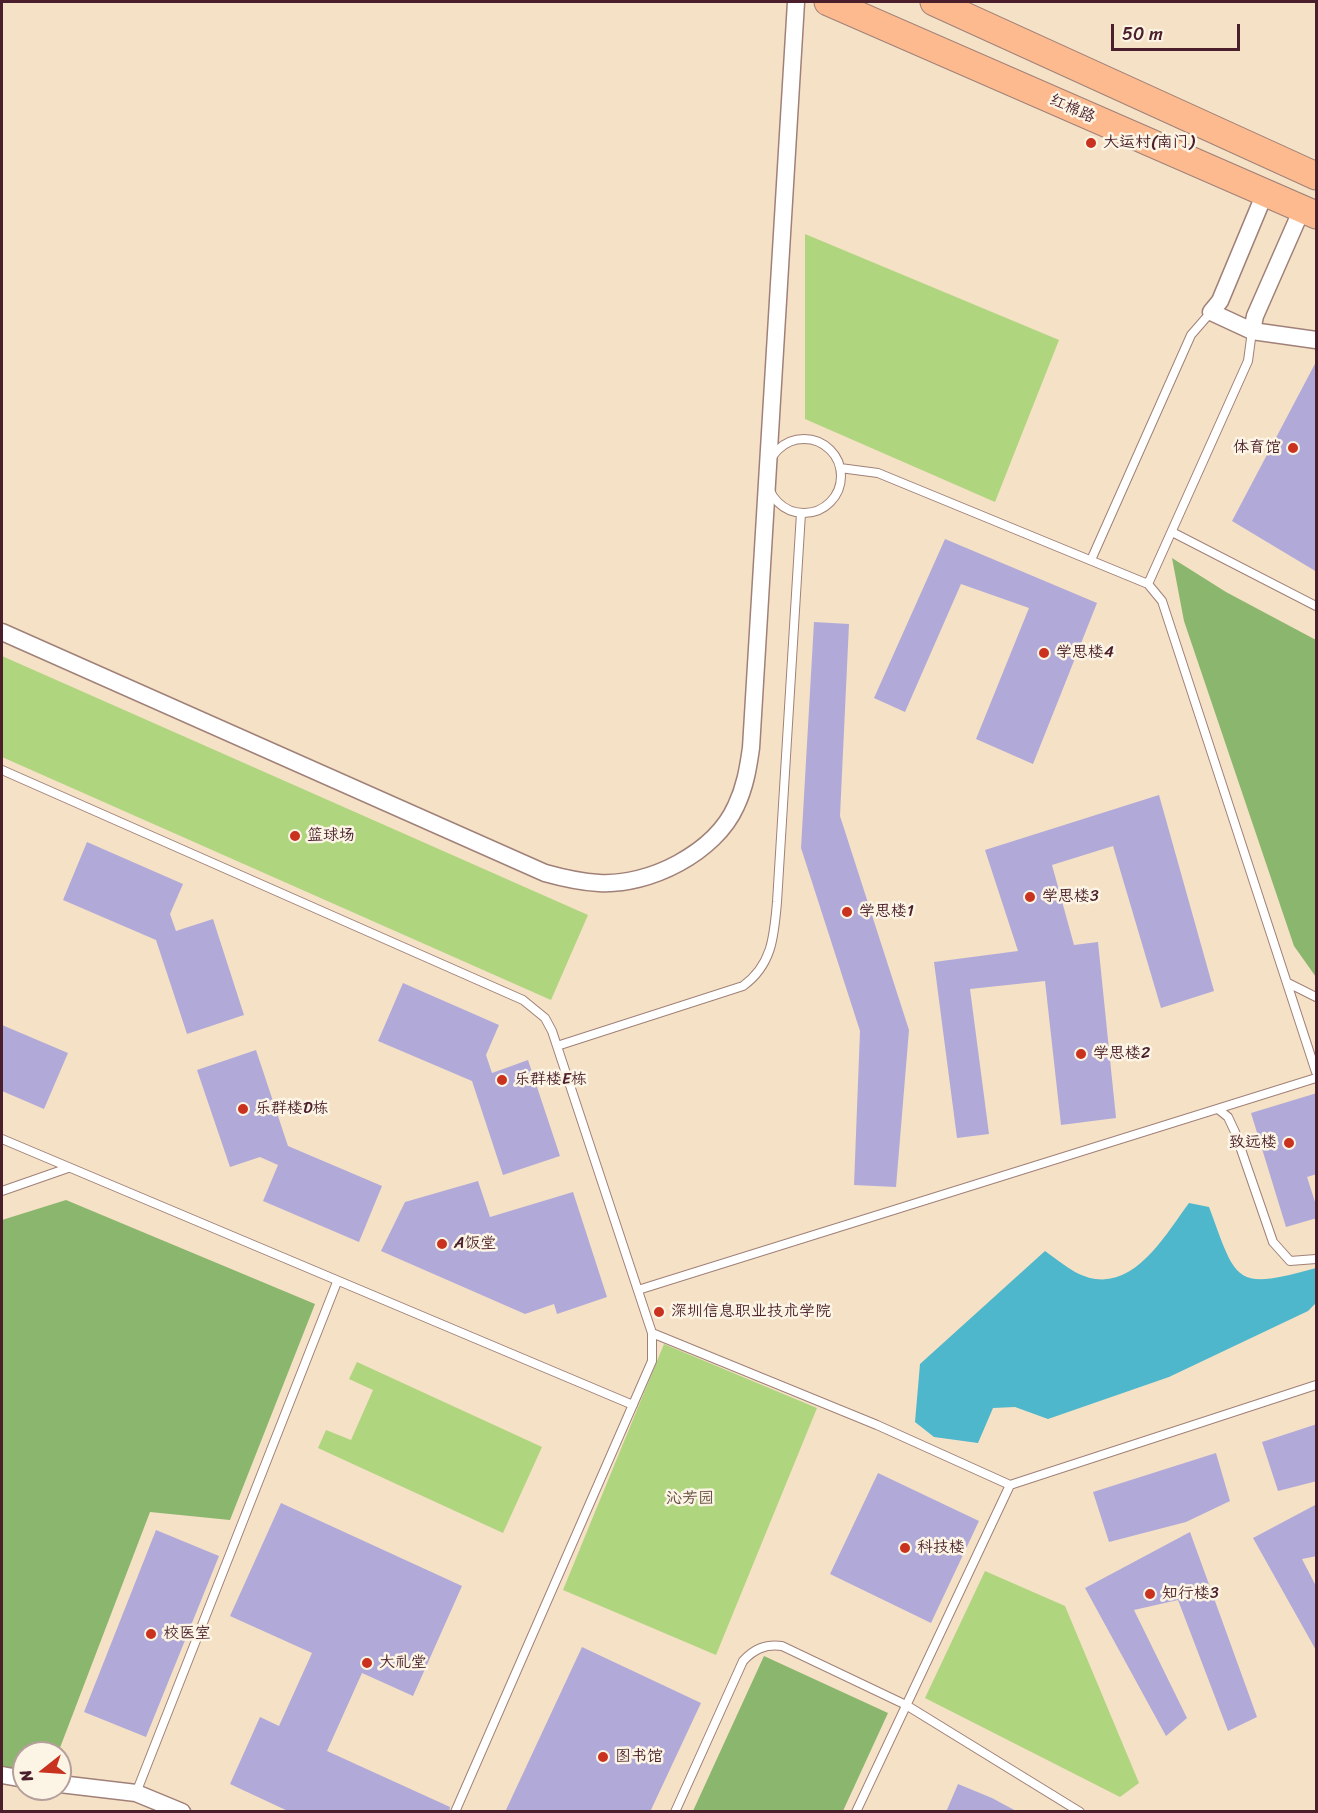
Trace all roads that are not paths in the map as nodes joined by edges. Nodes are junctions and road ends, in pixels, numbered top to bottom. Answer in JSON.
{"nodes":[{"id":1,"x":796,"y":2,"type":"edge"},
{"id":2,"x":828,"y":2,"type":"edge"},
{"id":3,"x":934,"y":2,"type":"edge"},
{"id":4,"x":1317,"y":176,"type":"edge"},
{"id":5,"x":1265,"y":193,"type":"junction"},
{"id":6,"x":1309,"y":212,"type":"edge"},
{"id":7,"x":1212,"y":312,"type":"junction"},
{"id":8,"x":1252,"y":331,"type":"junction"},
{"id":9,"x":1317,"y":340,"type":"edge"},
{"id":10,"x":840,"y":468,"type":"junction"},
{"id":11,"x":767,"y":472,"type":"junction"},
{"id":12,"x":801,"y":513,"type":"junction"},
{"id":13,"x":1172,"y":532,"type":"junction"},
{"id":14,"x":1091,"y":560,"type":"junction"},
{"id":15,"x":1148,"y":584,"type":"junction"},
{"id":16,"x":1317,"y":606,"type":"edge"},
{"id":17,"x":2,"y":632,"type":"edge"},
{"id":18,"x":2,"y":770,"type":"edge"},
{"id":19,"x":1288,"y":983,"type":"junction"},
{"id":20,"x":1317,"y":997,"type":"edge"},
{"id":21,"x":558,"y":1046,"type":"junction"},
{"id":22,"x":1317,"y":1072,"type":"edge"},
{"id":23,"x":1317,"y":1078,"type":"edge"},
{"id":24,"x":1218,"y":1109,"type":"junction"},
{"id":25,"x":2,"y":1139,"type":"edge"},
{"id":26,"x":68,"y":1168,"type":"junction"},
{"id":27,"x":2,"y":1191,"type":"edge"},
{"id":28,"x":1317,"y":1259,"type":"edge"},
{"id":29,"x":337,"y":1282,"type":"junction"},
{"id":30,"x":638,"y":1290,"type":"junction"},
{"id":31,"x":652,"y":1333,"type":"junction"},
{"id":32,"x":1317,"y":1385,"type":"edge"},
{"id":33,"x":633,"y":1405,"type":"junction"},
{"id":34,"x":1010,"y":1485,"type":"junction"},
{"id":35,"x":906,"y":1705,"type":"junction"},
{"id":36,"x":72,"y":1785,"type":"edge"},
{"id":37,"x":136,"y":1793,"type":"junction"},
{"id":38,"x":182,"y":1812,"type":"edge"},
{"id":39,"x":455,"y":1812,"type":"edge"},
{"id":40,"x":675,"y":1812,"type":"edge"},
{"id":41,"x":856,"y":1812,"type":"edge"},
{"id":42,"x":1080,"y":1812,"type":"edge"}],
"edges":[{"from":1,"to":11,"type":"street"},
{"from":2,"to":5,"type":"main road","name":"红棉路"},
{"from":3,"to":4,"type":"main road"},
{"from":5,"to":6,"type":"main road","name":"红棉路"},
{"from":5,"to":7,"type":"street"},
{"from":6,"to":8,"type":"street"},
{"from":7,"to":8,"type":"street"},
{"from":7,"to":14,"type":"lane"},
{"from":8,"to":9,"type":"street"},
{"from":8,"to":13,"type":"lane"},
{"from":10,"to":11,"type":"lane"},
{"from":10,"to":12,"type":"lane"},
{"from":10,"to":14,"type":"lane"},
{"from":11,"to":12,"type":"lane"},
{"from":11,"to":17,"type":"street"},
{"from":12,"to":21,"type":"lane"},
{"from":13,"to":15,"type":"lane"},
{"from":13,"to":16,"type":"lane"},
{"from":14,"to":15,"type":"lane"},
{"from":15,"to":19,"type":"lane"},
{"from":18,"to":21,"type":"lane"},
{"from":19,"to":20,"type":"lane"},
{"from":19,"to":22,"type":"lane"},
{"from":21,"to":30,"type":"lane"},
{"from":23,"to":24,"type":"lane"},
{"from":24,"to":28,"type":"lane"},
{"from":24,"to":30,"type":"lane"},
{"from":25,"to":26,"type":"lane"},
{"from":26,"to":27,"type":"lane"},
{"from":26,"to":29,"type":"lane"},
{"from":29,"to":33,"type":"lane"},
{"from":29,"to":37,"type":"lane"},
{"from":30,"to":31,"type":"lane"},
{"from":31,"to":33,"type":"lane"},
{"from":31,"to":34,"type":"lane"},
{"from":32,"to":34,"type":"lane"},
{"from":33,"to":39,"type":"lane"},
{"from":34,"to":35,"type":"lane"},
{"from":35,"to":40,"type":"lane"},
{"from":35,"to":41,"type":"lane"},
{"from":35,"to":42,"type":"lane"},
{"from":36,"to":37,"type":"street"},
{"from":37,"to":38,"type":"street"}]}
